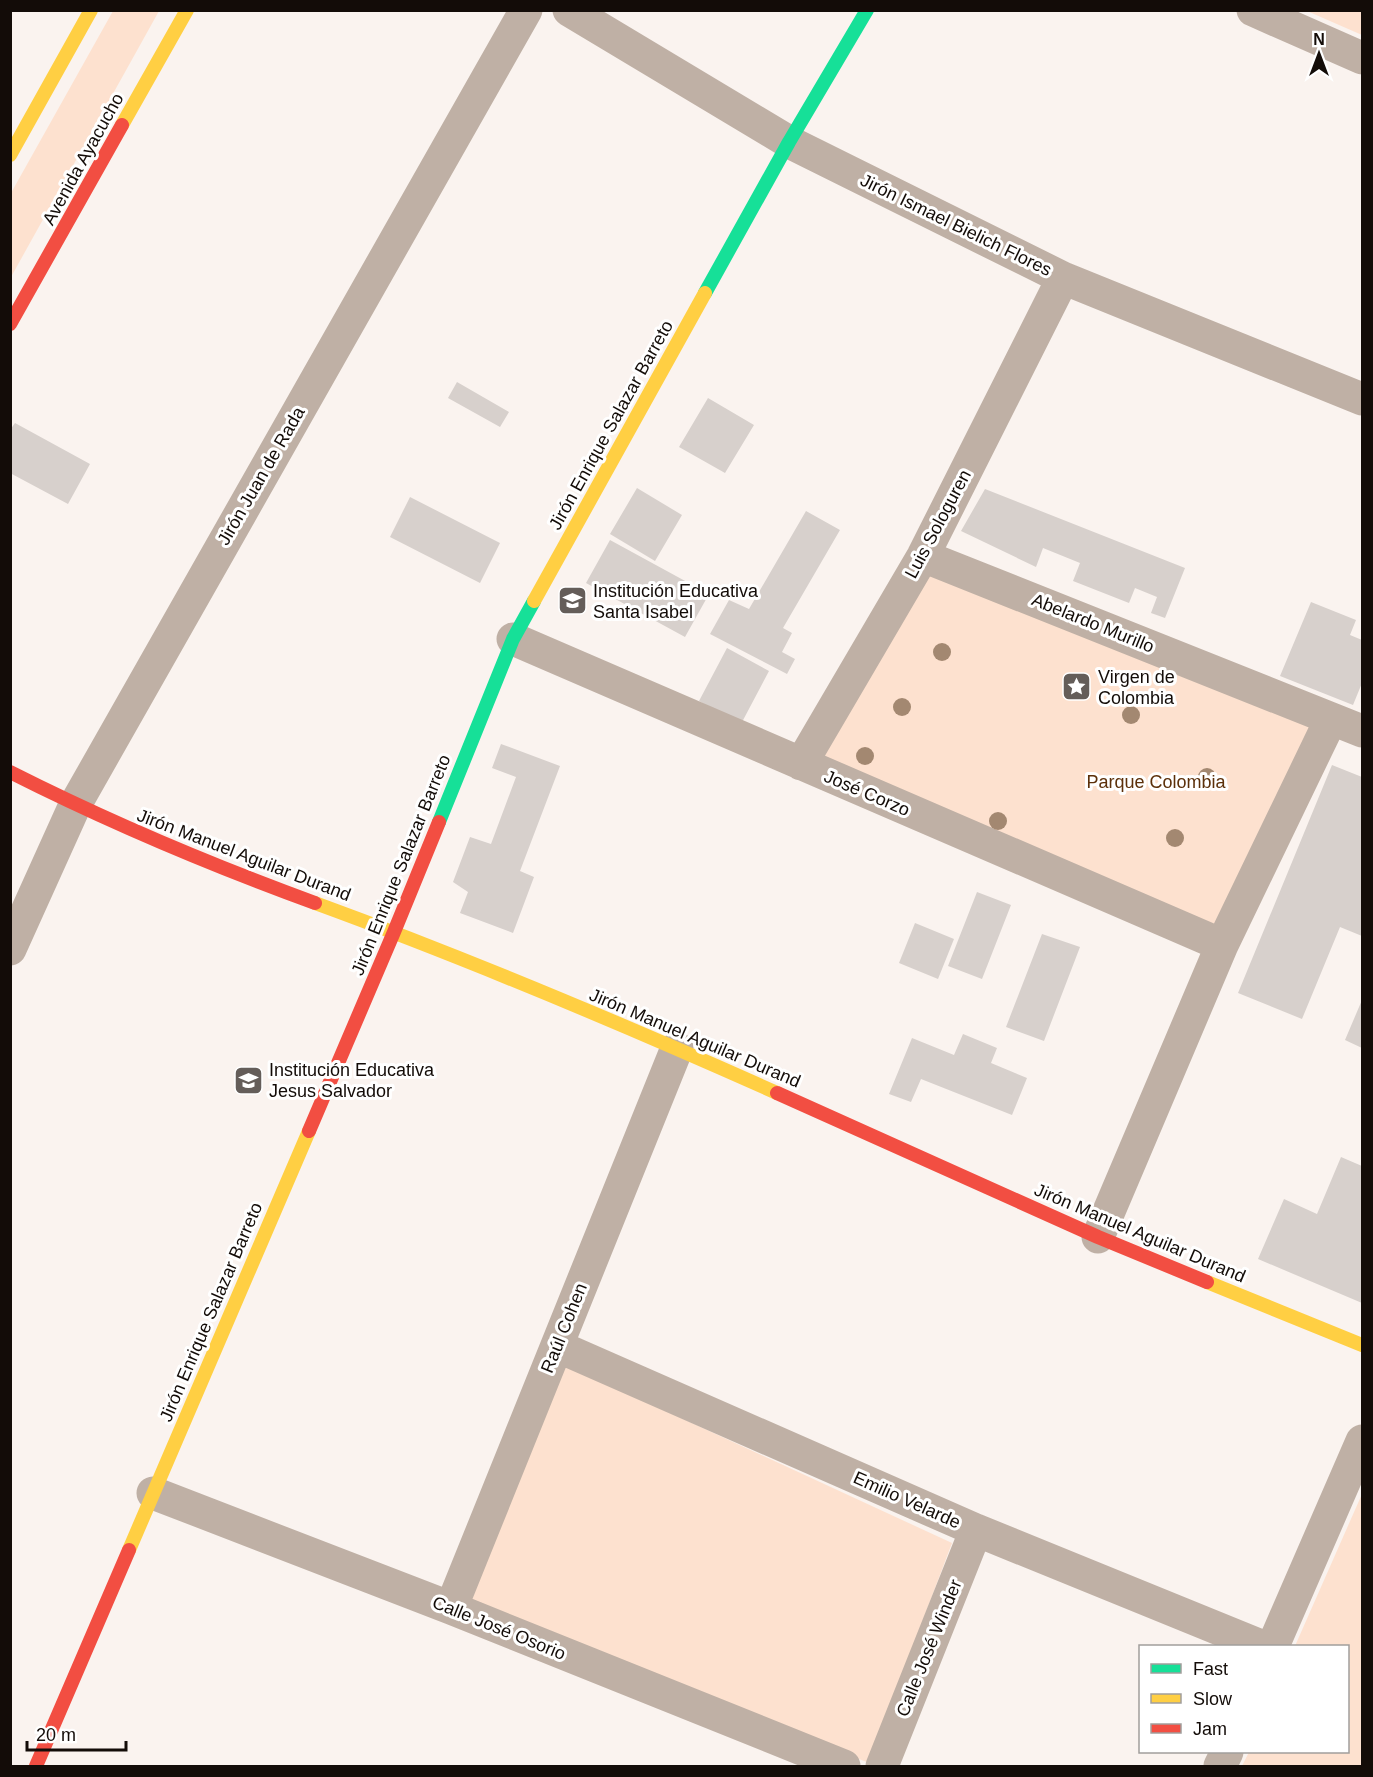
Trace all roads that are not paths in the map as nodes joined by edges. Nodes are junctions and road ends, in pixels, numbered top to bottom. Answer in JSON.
{"nodes":[{"id":1,"x":91,"y":10,"type":"edge"},
{"id":2,"x":187,"y":10,"type":"edge"},
{"id":3,"x":526,"y":10,"type":"edge"},
{"id":4,"x":569,"y":10,"type":"edge"},
{"id":5,"x":867,"y":10,"type":"edge"},
{"id":6,"x":1254,"y":10,"type":"edge"},
{"id":7,"x":1362,"y":58,"type":"edge"},
{"id":8,"x":789,"y":142,"type":"junction"},
{"id":9,"x":10,"y":155,"type":"edge"},
{"id":10,"x":1063,"y":278,"type":"junction"},
{"id":11,"x":10,"y":324,"type":"edge"},
{"id":12,"x":1362,"y":399,"type":"edge"},
{"id":13,"x":924,"y":556,"type":"junction"},
{"id":14,"x":513,"y":639,"type":"junction"},
{"id":15,"x":1331,"y":719,"type":"junction"},
{"id":16,"x":1362,"y":731,"type":"edge"},
{"id":17,"x":801,"y":764,"type":"junction"},
{"id":18,"x":10,"y":772,"type":"edge"},
{"id":19,"x":75,"y":805,"type":"junction"},
{"id":20,"x":394,"y":932,"type":"junction"},
{"id":21,"x":1222,"y":945,"type":"junction"},
{"id":22,"x":10,"y":949,"type":"edge"},
{"id":23,"x":677,"y":1048,"type":"junction"},
{"id":24,"x":1098,"y":1237,"type":"junction"},
{"id":25,"x":1362,"y":1345,"type":"edge"},
{"id":26,"x":557,"y":1346,"type":"junction"},
{"id":27,"x":1362,"y":1441,"type":"edge"},
{"id":28,"x":153,"y":1493,"type":"junction"},
{"id":29,"x":976,"y":1530,"type":"junction"},
{"id":30,"x":451,"y":1608,"type":"junction"},
{"id":31,"x":1256,"y":1645,"type":"edge"},
{"id":32,"x":1274,"y":1645,"type":"edge"},
{"id":33,"x":1227,"y":1753,"type":"edge"},
{"id":34,"x":36,"y":1767,"type":"edge"},
{"id":35,"x":844,"y":1767,"type":"edge"},
{"id":36,"x":882,"y":1767,"type":"edge"},
{"id":37,"x":1220,"y":1767,"type":"edge"}],
"edges":[{"from":1,"to":9,"type":"street"},
{"from":2,"to":11,"type":"street","name":"Avenida Ayacucho"},
{"from":3,"to":19,"type":"street","name":"Jirón Juan de Rada"},
{"from":4,"to":8,"type":"street","name":"Jirón Ismael Bielich Flores"},
{"from":5,"to":8,"type":"street","name":"Jirón Enrique Salazar Barreto"},
{"from":6,"to":7,"type":"street"},
{"from":8,"to":10,"type":"street","name":"Jirón Ismael Bielich Flores"},
{"from":8,"to":14,"type":"street","name":"Jirón Enrique Salazar Barreto"},
{"from":10,"to":12,"type":"street","name":"Jirón Ismael Bielich Flores"},
{"from":10,"to":13,"type":"street","name":"Luis Sologuren"},
{"from":13,"to":15,"type":"street","name":"Abelardo Murillo"},
{"from":13,"to":17,"type":"street","name":"Luis Sologuren"},
{"from":14,"to":17,"type":"street","name":"José Corzo"},
{"from":14,"to":20,"type":"street","name":"Jirón Enrique Salazar Barreto"},
{"from":15,"to":16,"type":"street","name":"Abelardo Murillo"},
{"from":15,"to":21,"type":"street"},
{"from":17,"to":21,"type":"street","name":"José Corzo"},
{"from":18,"to":19,"type":"street","name":"Jirón Manuel Aguilar Durand"},
{"from":19,"to":20,"type":"street","name":"Jirón Manuel Aguilar Durand"},
{"from":19,"to":22,"type":"street","name":"Jirón Juan de Rada"},
{"from":20,"to":23,"type":"street","name":"Jirón Manuel Aguilar Durand"},
{"from":20,"to":28,"type":"street","name":"Jirón Enrique Salazar Barreto"},
{"from":21,"to":24,"type":"street"},
{"from":23,"to":24,"type":"street","name":"Jirón Manuel Aguilar Durand"},
{"from":23,"to":26,"type":"street","name":"Raúl Cohen"},
{"from":24,"to":25,"type":"street","name":"Jirón Manuel Aguilar Durand"},
{"from":26,"to":29,"type":"street","name":"Emilio Velarde"},
{"from":26,"to":30,"type":"street","name":"Raúl Cohen"},
{"from":27,"to":32,"type":"street"},
{"from":28,"to":30,"type":"street","name":"Calle José Osorio"},
{"from":28,"to":34,"type":"street","name":"Jirón Enrique Salazar Barreto"},
{"from":29,"to":31,"type":"street","name":"Emilio Velarde"},
{"from":29,"to":36,"type":"street","name":"Calle José Winder"},
{"from":30,"to":35,"type":"street","name":"Calle José Osorio"},
{"from":33,"to":37,"type":"street"}]}
